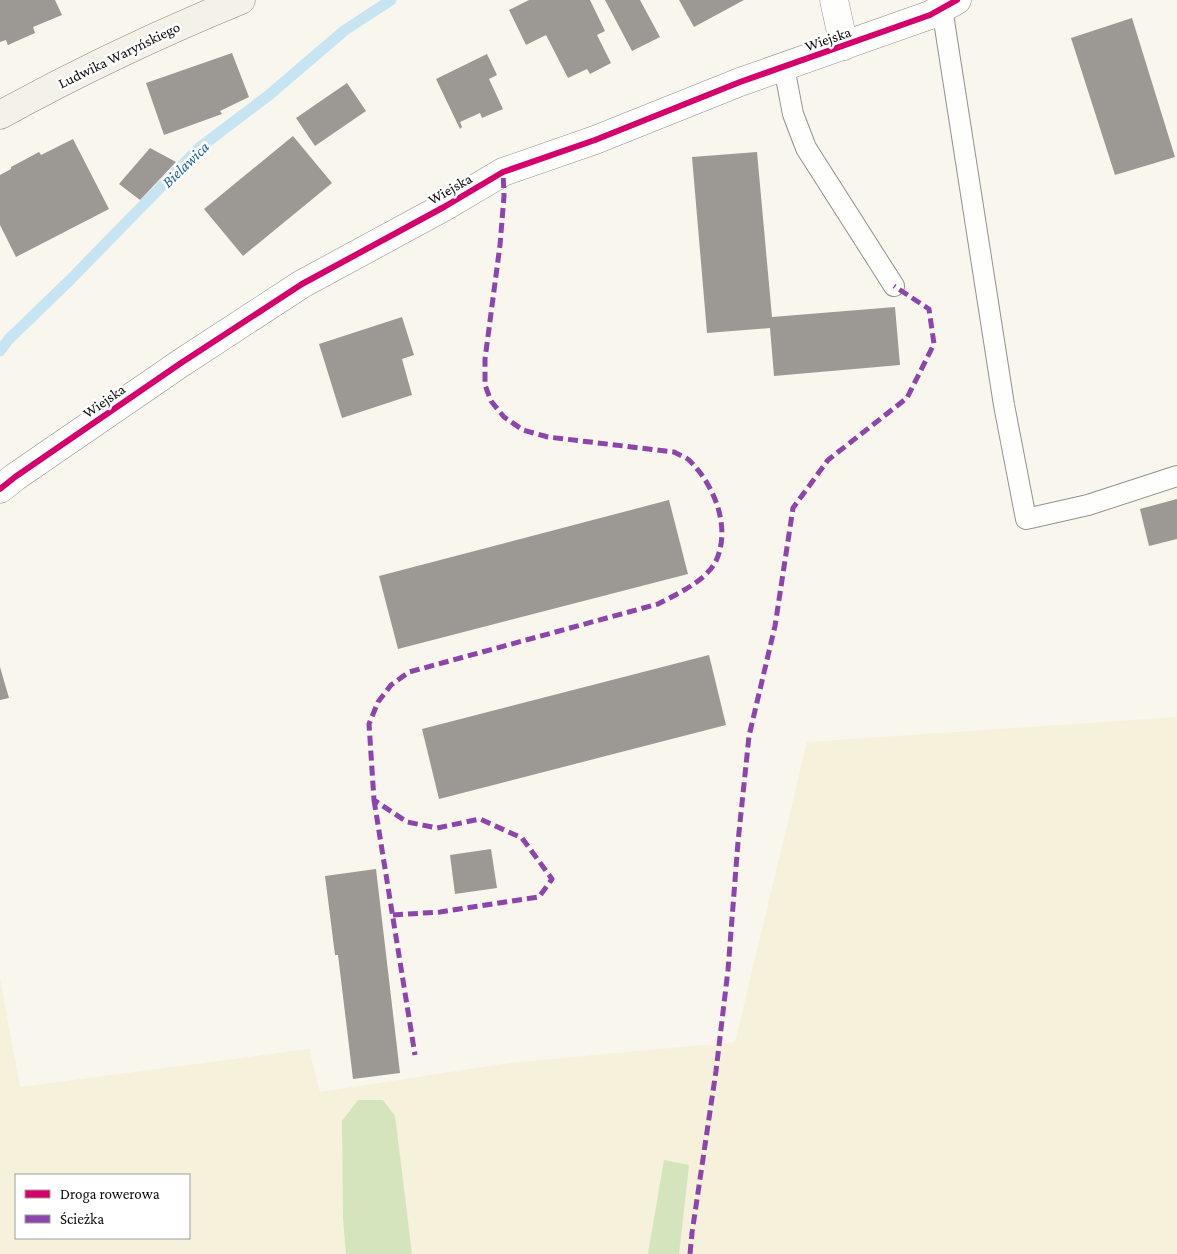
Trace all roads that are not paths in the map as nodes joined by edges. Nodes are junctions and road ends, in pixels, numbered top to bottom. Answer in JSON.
{"nodes":[{"id":1,"x":241,"y":0,"type":"edge"},
{"id":2,"x":834,"y":0,"type":"edge"},
{"id":3,"x":950,"y":4,"type":"edge"},
{"id":4,"x":844,"y":46,"type":"junction"},
{"id":5,"x":784,"y":67,"type":"junction"},
{"id":6,"x":0,"y":115,"type":"edge"},
{"id":7,"x":894,"y":286,"type":"dead end"},
{"id":8,"x":1177,"y":476,"type":"edge"},
{"id":9,"x":0,"y":489,"type":"edge"}],
"edges":[{"from":1,"to":6,"type":"main road","name":"Ludwika Waryńskiego"},
{"from":2,"to":4,"type":"street","name":"Wiejska"},
{"from":3,"to":4,"type":"street","name":"Wiejska"},
{"from":3,"to":8,"type":"lane"},
{"from":4,"to":5,"type":"street","name":"Wiejska"},
{"from":5,"to":7,"type":"lane"},
{"from":5,"to":9,"type":"street","name":"Wiejska"}]}
